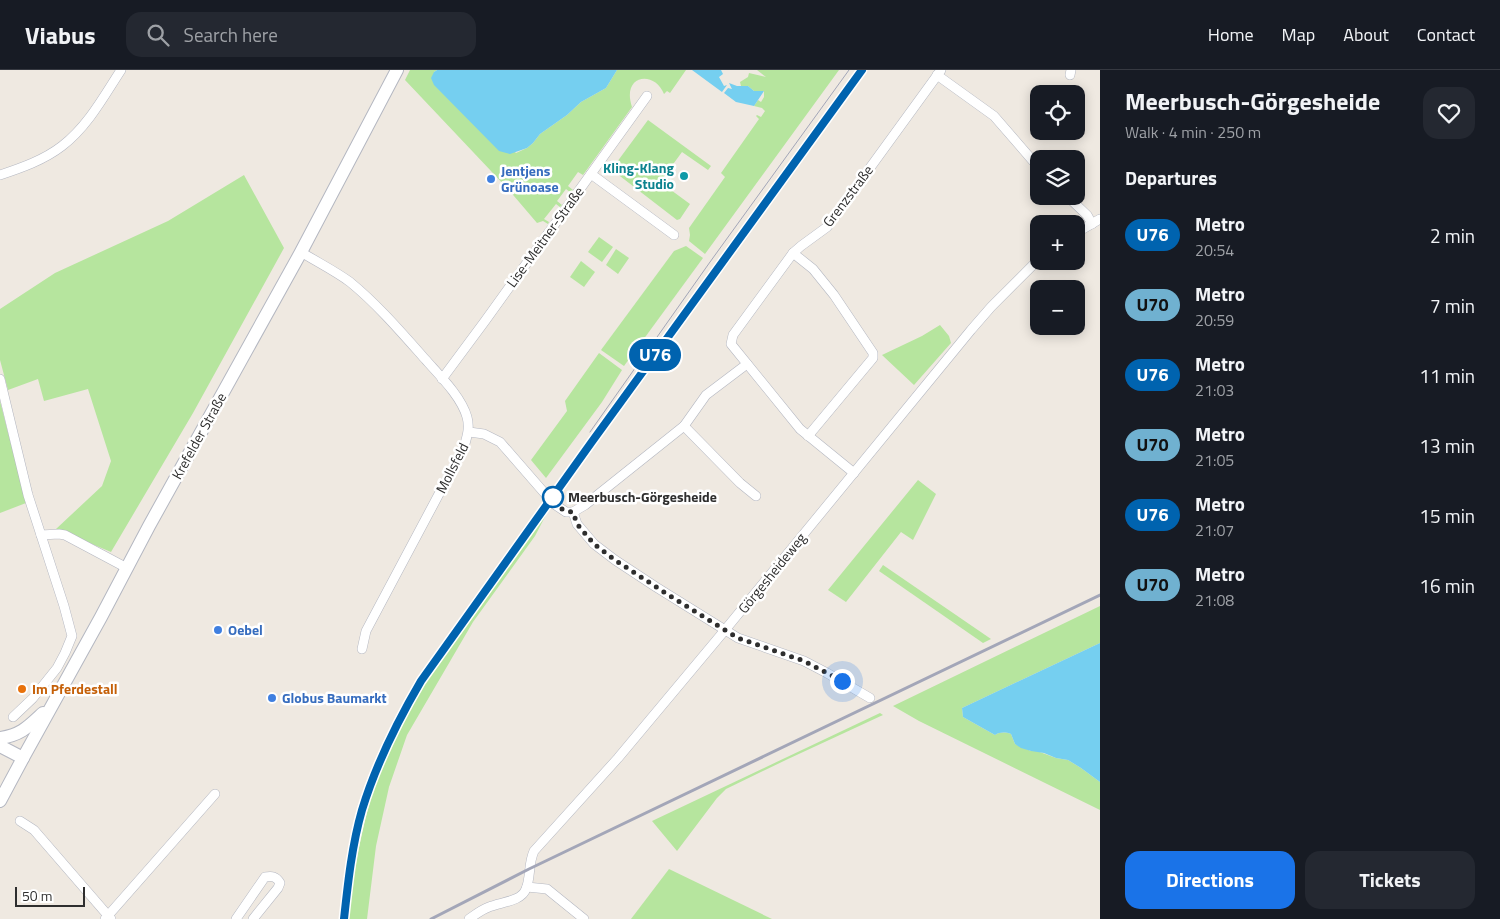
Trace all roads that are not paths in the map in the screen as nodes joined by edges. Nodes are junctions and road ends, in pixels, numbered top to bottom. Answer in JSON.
{"nodes":[{"id":1,"x":121,"y":70,"type":"edge"},
{"id":2,"x":398,"y":70,"type":"edge"},
{"id":3,"x":939,"y":73,"type":"edge"},
{"id":4,"x":647,"y":96,"type":"dead end"},
{"id":5,"x":1030,"y":158,"type":"edge"},
{"id":6,"x":591,"y":174,"type":"junction"},
{"id":7,"x":0,"y":175,"type":"edge"},
{"id":8,"x":1077,"y":205,"type":"edge"},
{"id":9,"x":1100,"y":219,"type":"edge"},
{"id":10,"x":1092,"y":224,"type":"junction"},
{"id":11,"x":1085,"y":228,"type":"edge"},
{"id":12,"x":674,"y":235,"type":"dead end"},
{"id":13,"x":301,"y":252,"type":"junction"},
{"id":14,"x":793,"y":253,"type":"junction"},
{"id":15,"x":1030,"y":268,"type":"edge"},
{"id":16,"x":747,"y":364,"type":"junction"},
{"id":17,"x":0,"y":379,"type":"edge"},
{"id":18,"x":442,"y":379,"type":"junction"},
{"id":19,"x":684,"y":426,"type":"junction"},
{"id":20,"x":469,"y":432,"type":"junction"},
{"id":21,"x":808,"y":436,"type":"junction"},
{"id":22,"x":854,"y":473,"type":"junction"},
{"id":23,"x":756,"y":496,"type":"dead end"},
{"id":24,"x":573,"y":512,"type":"junction"},
{"id":25,"x":41,"y":536,"type":"junction"},
{"id":26,"x":127,"y":568,"type":"junction"},
{"id":27,"x":725,"y":630,"type":"junction"},
{"id":28,"x":362,"y":649,"type":"dead end"},
{"id":29,"x":870,"y":698,"type":"dead end"},
{"id":30,"x":53,"y":702,"type":"junction"},
{"id":31,"x":13,"y":717,"type":"dead end"},
{"id":32,"x":0,"y":738,"type":"edge"},
{"id":33,"x":0,"y":746,"type":"edge"},
{"id":34,"x":22,"y":758,"type":"junction"},
{"id":35,"x":215,"y":794,"type":"dead end"},
{"id":36,"x":0,"y":801,"type":"edge"},
{"id":37,"x":20,"y":821,"type":"dead end"},
{"id":38,"x":527,"y":887,"type":"junction"},
{"id":39,"x":108,"y":918,"type":"edge"},
{"id":40,"x":236,"y":919,"type":"edge"},
{"id":41,"x":254,"y":919,"type":"edge"},
{"id":42,"x":469,"y":919,"type":"edge"},
{"id":43,"x":584,"y":919,"type":"edge"}],
"edges":[{"from":1,"to":7,"type":"street"},
{"from":2,"to":13,"type":"main road","name":"Krefelder Straße"},
{"from":3,"to":5,"type":"street"},
{"from":3,"to":14,"type":"street","name":"Grenzstraße"},
{"from":4,"to":6,"type":"street","name":"Lise-Meitner-Straße"},
{"from":6,"to":12,"type":"street"},
{"from":6,"to":18,"type":"street","name":"Lise-Meitner-Straße"},
{"from":8,"to":10,"type":"street"},
{"from":9,"to":10,"type":"street"},
{"from":10,"to":11,"type":"street"},
{"from":13,"to":18,"type":"street","name":"Mollsfeld"},
{"from":13,"to":26,"type":"main road","name":"Krefelder Straße"},
{"from":14,"to":16,"type":"street","name":"Grenzstraße"},
{"from":14,"to":21,"type":"street"},
{"from":15,"to":22,"type":"street","name":"Görgesheideweg"},
{"from":16,"to":19,"type":"street"},
{"from":16,"to":21,"type":"street"},
{"from":17,"to":25,"type":"street"},
{"from":18,"to":20,"type":"street","name":"Mollsfeld"},
{"from":19,"to":23,"type":"street"},
{"from":19,"to":24,"type":"street"},
{"from":20,"to":24,"type":"street"},
{"from":20,"to":28,"type":"street","name":"Mollsfeld"},
{"from":21,"to":22,"type":"street"},
{"from":22,"to":27,"type":"street","name":"Görgesheideweg"},
{"from":24,"to":27,"type":"street"},
{"from":25,"to":26,"type":"street"},
{"from":25,"to":31,"type":"street"},
{"from":26,"to":30,"type":"main road","name":"Krefelder Straße"},
{"from":27,"to":29,"type":"street"},
{"from":27,"to":38,"type":"street","name":"Görgesheideweg"},
{"from":30,"to":32,"type":"main road"},
{"from":30,"to":34,"type":"main road","name":"Krefelder Straße"},
{"from":33,"to":34,"type":"main road"},
{"from":34,"to":36,"type":"main road","name":"Krefelder Straße"},
{"from":35,"to":39,"type":"street"},
{"from":37,"to":39,"type":"street"},
{"from":38,"to":42,"type":"street"},
{"from":38,"to":43,"type":"street"},
{"from":40,"to":41,"type":"street"}]}
